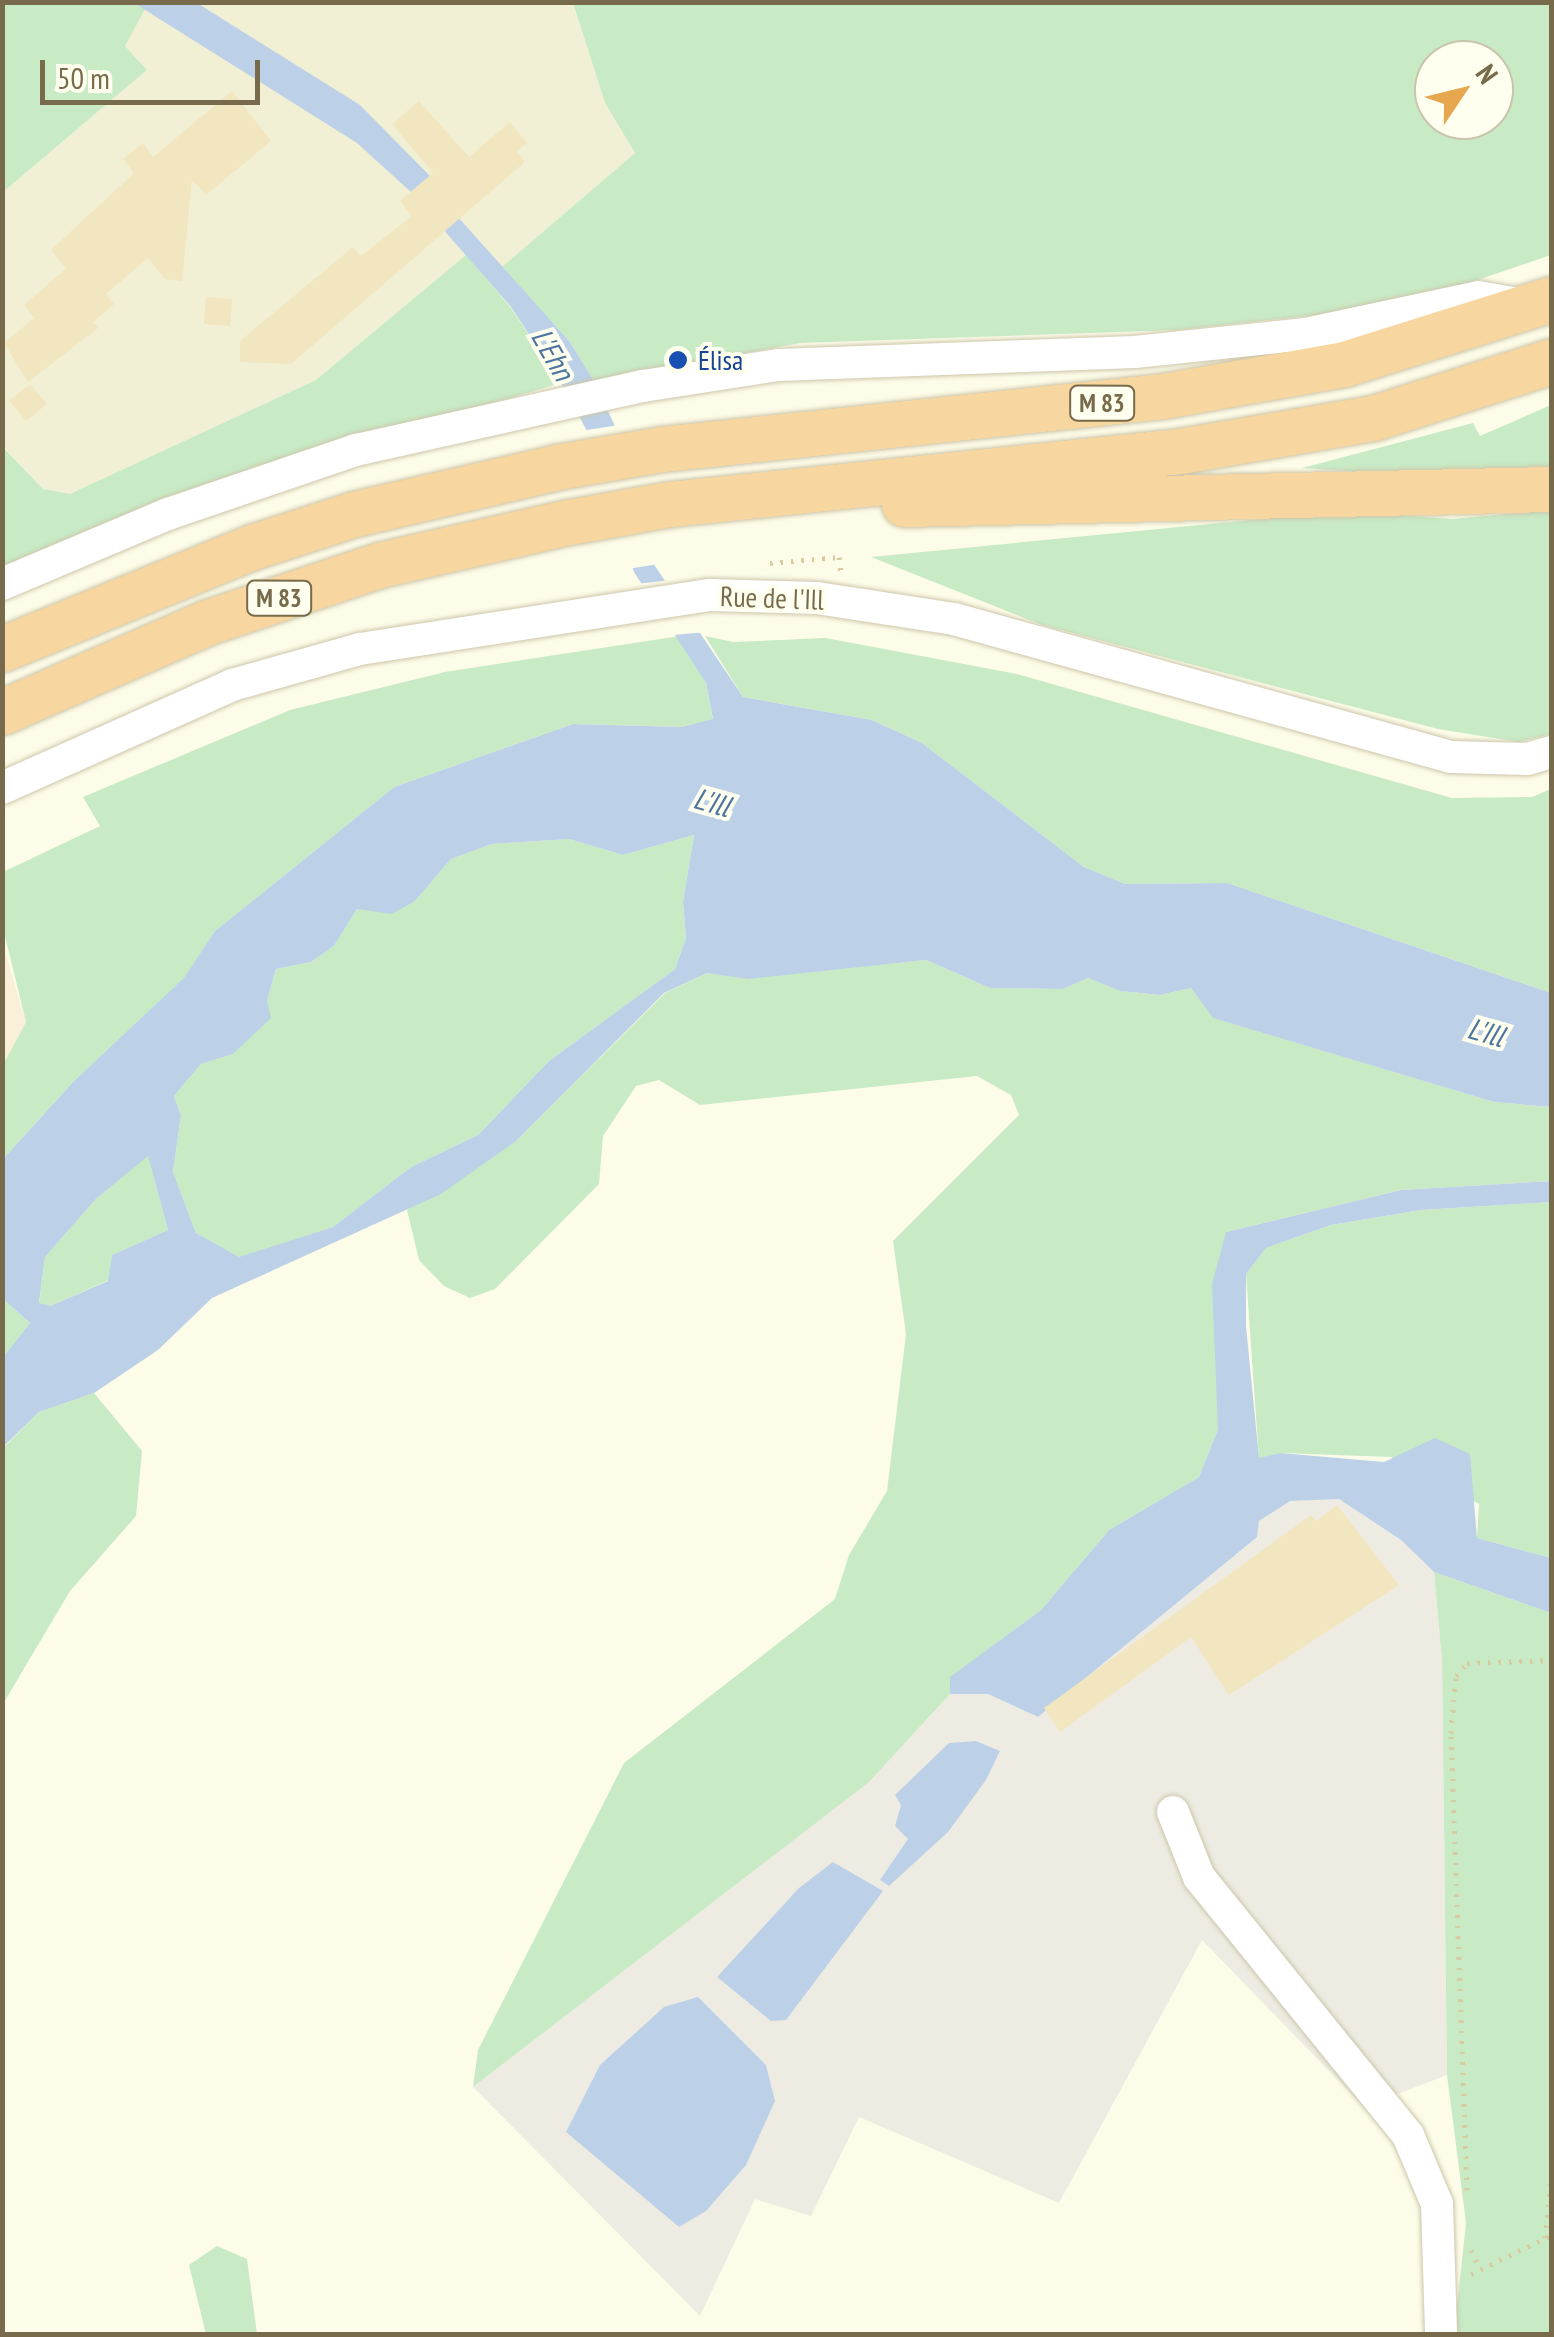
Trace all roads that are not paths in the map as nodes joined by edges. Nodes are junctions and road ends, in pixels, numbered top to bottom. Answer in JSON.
{"nodes":[{"id":1,"x":1542,"y":303,"type":"edge"},
{"id":2,"x":1552,"y":361,"type":"edge"},
{"id":3,"x":850,"y":484,"type":"junction"},
{"id":4,"x":1552,"y":489,"type":"edge"},
{"id":5,"x":2,"y":584,"type":"edge"},
{"id":6,"x":2,"y":649,"type":"edge"},
{"id":7,"x":2,"y":712,"type":"edge"},
{"id":8,"x":1552,"y":752,"type":"edge"},
{"id":9,"x":2,"y":788,"type":"edge"},
{"id":10,"x":1173,"y":1812,"type":"dead end"},
{"id":11,"x":1442,"y":2321,"type":"edge"}],
"edges":[{"from":1,"to":5,"type":"street"},
{"from":1,"to":6,"type":"highway","number":"M 83"},
{"from":2,"to":3,"type":"highway","number":"M 83"},
{"from":3,"to":4,"type":"highway"},
{"from":3,"to":7,"type":"highway","number":"M 83"},
{"from":8,"to":9,"type":"street","name":"Rue de l'Ill"},
{"from":10,"to":11,"type":"street"}]}
